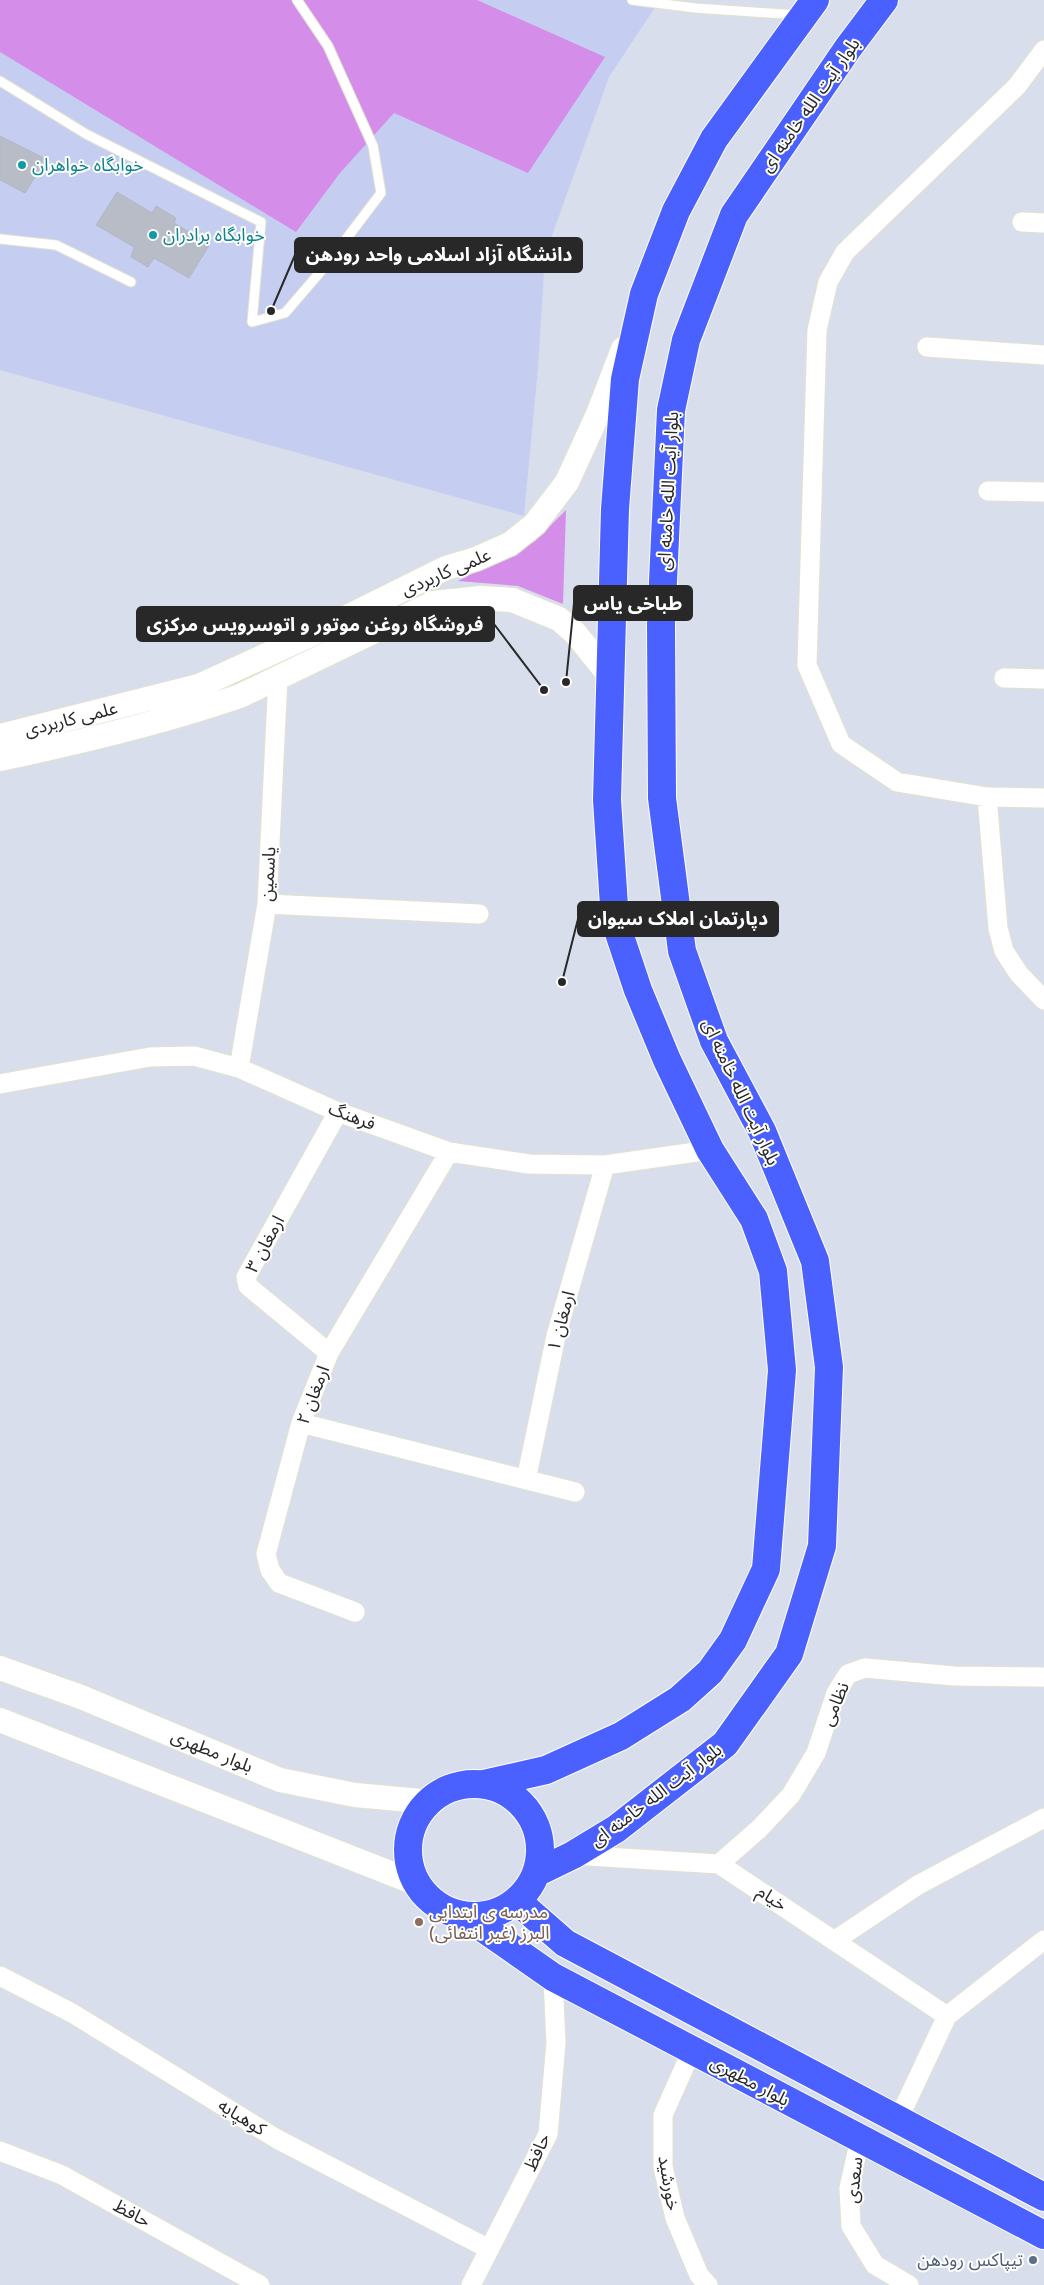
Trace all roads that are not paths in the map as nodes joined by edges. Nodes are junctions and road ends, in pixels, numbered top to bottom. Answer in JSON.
{"nodes":[{"id":1,"x":297,"y":0,"type":"edge"},
{"id":2,"x":632,"y":0,"type":"edge"},
{"id":3,"x":884,"y":0,"type":"edge"},
{"id":4,"x":809,"y":8,"type":"edge"},
{"id":5,"x":1044,"y":50,"type":"edge"},
{"id":6,"x":0,"y":80,"type":"edge"},
{"id":7,"x":1022,"y":222,"type":"dead end"},
{"id":8,"x":1044,"y":223,"type":"edge"},
{"id":9,"x":0,"y":240,"type":"edge"},
{"id":10,"x":130,"y":282,"type":"dead end"},
{"id":11,"x":644,"y":294,"type":"junction"},
{"id":12,"x":927,"y":347,"type":"dead end"},
{"id":13,"x":1044,"y":355,"type":"edge"},
{"id":14,"x":988,"y":492,"type":"dead end"},
{"id":15,"x":1044,"y":492,"type":"edge"},
{"id":16,"x":610,"y":676,"type":"junction"},
{"id":17,"x":278,"y":677,"type":"junction"},
{"id":18,"x":1004,"y":678,"type":"dead end"},
{"id":19,"x":1044,"y":679,"type":"edge"},
{"id":20,"x":84,"y":716,"type":"junction"},
{"id":21,"x":0,"y":736,"type":"edge"},
{"id":22,"x":93,"y":739,"type":"junction"},
{"id":23,"x":0,"y":759,"type":"edge"},
{"id":24,"x":987,"y":798,"type":"junction"},
{"id":25,"x":1044,"y":798,"type":"edge"},
{"id":26,"x":267,"y":904,"type":"junction"},
{"id":27,"x":478,"y":914,"type":"dead end"},
{"id":28,"x":1044,"y":1000,"type":"edge"},
{"id":29,"x":239,"y":1068,"type":"junction"},
{"id":30,"x":0,"y":1084,"type":"edge"},
{"id":31,"x":338,"y":1112,"type":"junction"},
{"id":32,"x":710,"y":1150,"type":"junction"},
{"id":33,"x":449,"y":1152,"type":"junction"},
{"id":34,"x":605,"y":1165,"type":"junction"},
{"id":35,"x":330,"y":1353,"type":"junction"},
{"id":36,"x":301,"y":1423,"type":"junction"},
{"id":37,"x":526,"y":1480,"type":"junction"},
{"id":38,"x":575,"y":1492,"type":"dead end"},
{"id":39,"x":355,"y":1612,"type":"dead end"},
{"id":40,"x":0,"y":1668,"type":"edge"},
{"id":41,"x":1044,"y":1677,"type":"edge"},
{"id":42,"x":0,"y":1720,"type":"edge"},
{"id":43,"x":484,"y":1784,"type":"junction"},
{"id":44,"x":432,"y":1799,"type":"junction"},
{"id":45,"x":1044,"y":1818,"type":"edge"},
{"id":46,"x":573,"y":1856,"type":"junction"},
{"id":47,"x":719,"y":1864,"type":"junction"},
{"id":48,"x":536,"y":1873,"type":"junction"},
{"id":49,"x":418,"y":1884,"type":"junction"},
{"id":50,"x":517,"y":1900,"type":"junction"},
{"id":51,"x":464,"y":1914,"type":"junction"},
{"id":52,"x":1044,"y":1940,"type":"edge"},
{"id":53,"x":834,"y":1941,"type":"junction"},
{"id":54,"x":0,"y":1976,"type":"edge"},
{"id":55,"x":553,"y":1977,"type":"junction"},
{"id":56,"x":946,"y":2016,"type":"junction"},
{"id":57,"x":692,"y":2050,"type":"junction"},
{"id":58,"x":898,"y":2120,"type":"junction"},
{"id":59,"x":860,"y":2138,"type":"junction"},
{"id":60,"x":0,"y":2151,"type":"edge"},
{"id":61,"x":1044,"y":2197,"type":"edge"},
{"id":62,"x":1044,"y":2236,"type":"edge"},
{"id":63,"x":489,"y":2249,"type":"junction"},
{"id":64,"x":260,"y":2285,"type":"edge"},
{"id":65,"x":471,"y":2285,"type":"edge"},
{"id":66,"x":708,"y":2285,"type":"edge"},
{"id":67,"x":909,"y":2285,"type":"edge"}],
"edges":[{"from":1,"to":6,"type":"lane"},
{"from":2,"to":4,"type":"lane"},
{"from":3,"to":46,"type":"main road","name":"بلوار آیت الله خامنه ای"},
{"from":4,"to":11,"type":"main road"},
{"from":5,"to":24,"type":"street"},
{"from":7,"to":8,"type":"street"},
{"from":9,"to":10,"type":"lane"},
{"from":11,"to":16,"type":"main road"},
{"from":11,"to":20,"type":"street","name":"علمی کاربردی"},
{"from":12,"to":13,"type":"street"},
{"from":14,"to":15,"type":"street"},
{"from":16,"to":17,"type":"street","name":"علمی کاربردی"},
{"from":16,"to":32,"type":"main road"},
{"from":17,"to":22,"type":"street","name":"علمی کاربردی"},
{"from":17,"to":26,"type":"street","name":"یاسمین"},
{"from":18,"to":19,"type":"street"},
{"from":20,"to":21,"type":"street","name":"علمی کاربردی"},
{"from":20,"to":22,"type":"street"},
{"from":22,"to":23,"type":"street","name":"علمی کاربردی"},
{"from":24,"to":25,"type":"street"},
{"from":24,"to":28,"type":"street"},
{"from":26,"to":27,"type":"street"},
{"from":26,"to":29,"type":"street","name":"یاسمین"},
{"from":29,"to":30,"type":"street","name":"فرهنگ"},
{"from":29,"to":31,"type":"street","name":"فرهنگ"},
{"from":31,"to":33,"type":"street","name":"فرهنگ"},
{"from":31,"to":35,"type":"street","name":"ارمغان ۳"},
{"from":32,"to":34,"type":"street","name":"فرهنگ"},
{"from":32,"to":43,"type":"main road"},
{"from":33,"to":34,"type":"street","name":"فرهنگ"},
{"from":33,"to":35,"type":"street","name":"ارمغان ۲"},
{"from":34,"to":37,"type":"street","name":"ارمغان ۱"},
{"from":35,"to":36,"type":"street","name":"ارمغان ۲"},
{"from":36,"to":37,"type":"street"},
{"from":36,"to":39,"type":"street","name":"ارمغان ۲"},
{"from":37,"to":38,"type":"street"},
{"from":40,"to":44,"type":"street","name":"بلوار مطهری"},
{"from":41,"to":47,"type":"street","name":"نظامی"},
{"from":42,"to":49,"type":"street"},
{"from":43,"to":44,"type":"main road"},
{"from":43,"to":48,"type":"main road"},
{"from":44,"to":49,"type":"main road"},
{"from":45,"to":53,"type":"street"},
{"from":46,"to":47,"type":"street"},
{"from":46,"to":48,"type":"main road","name":"بلوار آیت الله خامنه ای"},
{"from":47,"to":53,"type":"street","name":"خیام"},
{"from":48,"to":50,"type":"main road"},
{"from":49,"to":51,"type":"main road"},
{"from":50,"to":51,"type":"main road"},
{"from":50,"to":58,"type":"main road","name":"بلوار مطهری"},
{"from":51,"to":55,"type":"main road","name":"بلوار مطهری"},
{"from":52,"to":56,"type":"street"},
{"from":53,"to":56,"type":"street","name":"خیام"},
{"from":54,"to":63,"type":"street","name":"کوهپایه"},
{"from":55,"to":57,"type":"main road","name":"بلوار مطهری"},
{"from":55,"to":63,"type":"street","name":"حافظ"},
{"from":56,"to":58,"type":"street"},
{"from":57,"to":59,"type":"main road","name":"بلوار مطهری"},
{"from":57,"to":66,"type":"street","name":"خورشید"},
{"from":58,"to":61,"type":"main road","name":"بلوار مطهری"},
{"from":59,"to":62,"type":"main road","name":"بلوار مطهری"},
{"from":59,"to":67,"type":"street","name":"سعدی"},
{"from":60,"to":64,"type":"street","name":"حافظ"},
{"from":63,"to":65,"type":"street","name":"حافظ"}]}
